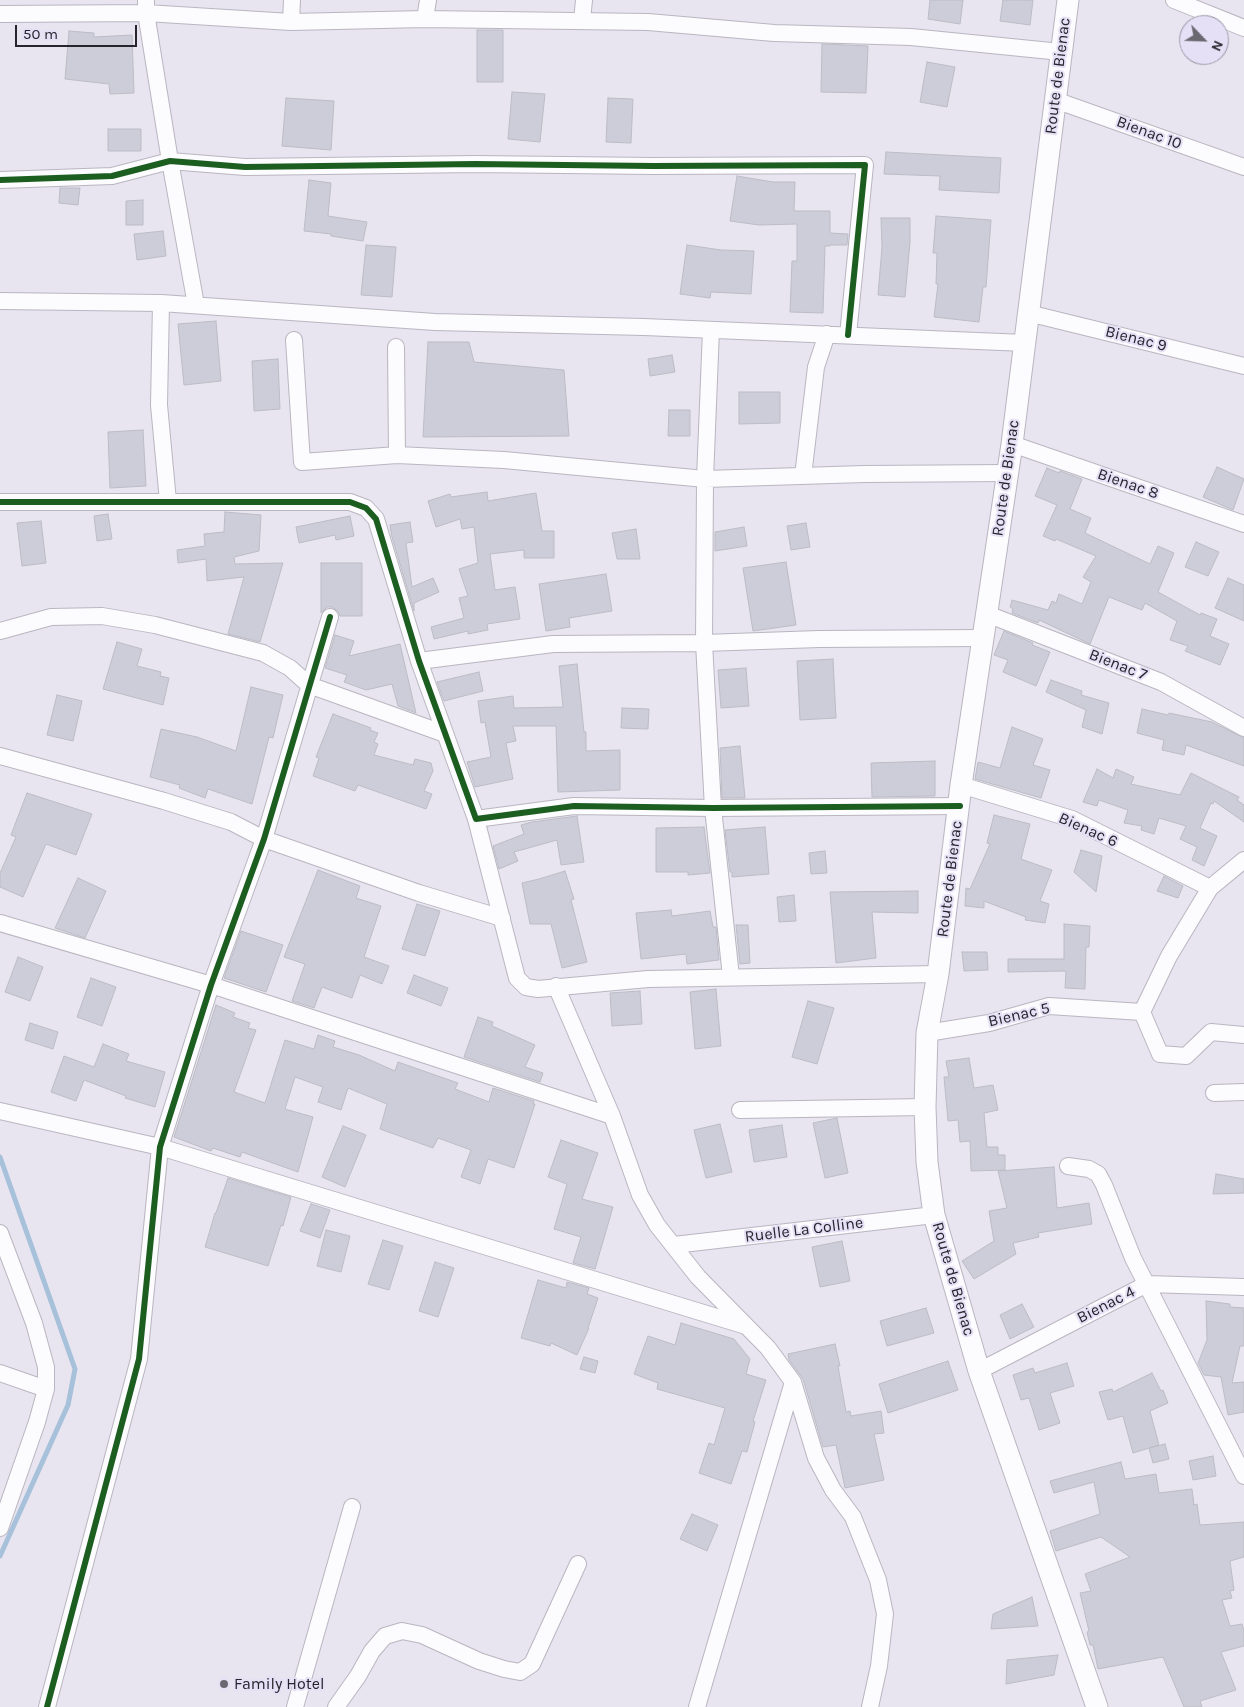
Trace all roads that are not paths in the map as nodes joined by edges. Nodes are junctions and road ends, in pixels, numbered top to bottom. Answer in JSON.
{"nodes":[{"id":1,"x":292,"y":0,"type":"edge"},
{"id":2,"x":428,"y":0,"type":"edge"},
{"id":3,"x":584,"y":0,"type":"edge"},
{"id":4,"x":1068,"y":0,"type":"edge"},
{"id":5,"x":1174,"y":0,"type":"edge"},
{"id":6,"x":146,"y":7,"type":"edge"},
{"id":7,"x":0,"y":14,"type":"edge"},
{"id":8,"x":426,"y":18,"type":"junction"},
{"id":9,"x":582,"y":21,"type":"junction"},
{"id":10,"x":291,"y":22,"type":"junction"},
{"id":11,"x":1244,"y":28,"type":"edge"},
{"id":12,"x":1061,"y":52,"type":"junction"},
{"id":13,"x":1055,"y":100,"type":"junction"},
{"id":14,"x":170,"y":161,"type":"junction"},
{"id":15,"x":1244,"y":167,"type":"edge"},
{"id":16,"x":0,"y":180,"type":"edge"},
{"id":17,"x":0,"y":301,"type":"edge"},
{"id":18,"x":161,"y":303,"type":"junction"},
{"id":19,"x":196,"y":306,"type":"junction"},
{"id":20,"x":1028,"y":313,"type":"junction"},
{"id":21,"x":711,"y":330,"type":"junction"},
{"id":22,"x":827,"y":334,"type":"junction"},
{"id":23,"x":848,"y":335,"type":"junction"},
{"id":24,"x":294,"y":340,"type":"dead end"},
{"id":25,"x":1025,"y":343,"type":"junction"},
{"id":26,"x":396,"y":347,"type":"dead end"},
{"id":27,"x":1244,"y":366,"type":"edge"},
{"id":28,"x":1012,"y":444,"type":"junction"},
{"id":29,"x":397,"y":455,"type":"junction"},
{"id":30,"x":1007,"y":473,"type":"junction"},
{"id":31,"x":804,"y":476,"type":"junction"},
{"id":32,"x":705,"y":479,"type":"junction"},
{"id":33,"x":168,"y":501,"type":"junction"},
{"id":34,"x":0,"y":502,"type":"edge"},
{"id":35,"x":1244,"y":524,"type":"edge"},
{"id":36,"x":987,"y":614,"type":"junction"},
{"id":37,"x":330,"y":617,"type":"dead end"},
{"id":38,"x":0,"y":630,"type":"edge"},
{"id":39,"x":982,"y":638,"type":"junction"},
{"id":40,"x":704,"y":643,"type":"junction"},
{"id":41,"x":419,"y":661,"type":"junction"},
{"id":42,"x":309,"y":685,"type":"junction"},
{"id":43,"x":1244,"y":728,"type":"edge"},
{"id":44,"x":445,"y":734,"type":"junction"},
{"id":45,"x":0,"y":756,"type":"edge"},
{"id":46,"x":961,"y":785,"type":"junction"},
{"id":47,"x":960,"y":806,"type":"junction"},
{"id":48,"x":713,"y":808,"type":"junction"},
{"id":49,"x":476,"y":820,"type":"junction"},
{"id":50,"x":264,"y":839,"type":"junction"},
{"id":51,"x":1244,"y":860,"type":"edge"},
{"id":52,"x":1210,"y":888,"type":"junction"},
{"id":53,"x":502,"y":918,"type":"junction"},
{"id":54,"x":0,"y":923,"type":"edge"},
{"id":55,"x":938,"y":974,"type":"junction"},
{"id":56,"x":731,"y":977,"type":"junction"},
{"id":57,"x":212,"y":985,"type":"junction"},
{"id":58,"x":556,"y":986,"type":"junction"},
{"id":59,"x":1142,"y":1012,"type":"junction"},
{"id":60,"x":927,"y":1033,"type":"junction"},
{"id":61,"x":1244,"y":1035,"type":"edge"},
{"id":62,"x":1244,"y":1092,"type":"edge"},
{"id":63,"x":1214,"y":1093,"type":"dead end"},
{"id":64,"x":925,"y":1108,"type":"junction"},
{"id":65,"x":740,"y":1110,"type":"dead end"},
{"id":66,"x":0,"y":1111,"type":"edge"},
{"id":67,"x":612,"y":1116,"type":"junction"},
{"id":68,"x":160,"y":1147,"type":"junction"},
{"id":69,"x":1068,"y":1166,"type":"dead end"},
{"id":70,"x":934,"y":1215,"type":"junction"},
{"id":71,"x":0,"y":1233,"type":"edge"},
{"id":72,"x":674,"y":1245,"type":"junction"},
{"id":73,"x":7,"y":1266,"type":"edge"},
{"id":74,"x":1147,"y":1284,"type":"junction"},
{"id":75,"x":1244,"y":1286,"type":"edge"},
{"id":76,"x":748,"y":1326,"type":"junction"},
{"id":77,"x":978,"y":1371,"type":"junction"},
{"id":78,"x":0,"y":1373,"type":"edge"},
{"id":79,"x":793,"y":1382,"type":"junction"},
{"id":80,"x":46,"y":1389,"type":"junction"},
{"id":81,"x":1244,"y":1476,"type":"edge"},
{"id":82,"x":352,"y":1507,"type":"dead end"},
{"id":83,"x":0,"y":1528,"type":"edge"},
{"id":84,"x":578,"y":1564,"type":"dead end"},
{"id":85,"x":47,"y":1707,"type":"edge"},
{"id":86,"x":295,"y":1707,"type":"edge"},
{"id":87,"x":336,"y":1707,"type":"edge"},
{"id":88,"x":697,"y":1707,"type":"edge"},
{"id":89,"x":870,"y":1707,"type":"edge"},
{"id":90,"x":1097,"y":1707,"type":"edge"}],
"edges":[{"from":1,"to":10,"type":"street"},
{"from":2,"to":8,"type":"street"},
{"from":3,"to":9,"type":"street"},
{"from":4,"to":12,"type":"main road","name":"Route de Bienac"},
{"from":5,"to":11,"type":"street"},
{"from":6,"to":7,"type":"street"},
{"from":6,"to":10,"type":"street"},
{"from":6,"to":14,"type":"street"},
{"from":8,"to":9,"type":"street"},
{"from":8,"to":10,"type":"street"},
{"from":9,"to":12,"type":"street"},
{"from":12,"to":13,"type":"main road","name":"Route de Bienac"},
{"from":13,"to":15,"type":"street","name":"Bienac 10"},
{"from":13,"to":20,"type":"main road","name":"Route de Bienac"},
{"from":14,"to":16,"type":"street"},
{"from":14,"to":19,"type":"street"},
{"from":14,"to":23,"type":"street"},
{"from":17,"to":18,"type":"street"},
{"from":18,"to":19,"type":"street"},
{"from":18,"to":33,"type":"street"},
{"from":19,"to":21,"type":"street"},
{"from":20,"to":25,"type":"main road","name":"Route de Bienac"},
{"from":20,"to":27,"type":"street","name":"Bienac 9"},
{"from":21,"to":22,"type":"street"},
{"from":21,"to":32,"type":"street"},
{"from":22,"to":23,"type":"street"},
{"from":22,"to":31,"type":"street"},
{"from":23,"to":25,"type":"street"},
{"from":24,"to":29,"type":"street"},
{"from":25,"to":28,"type":"main road","name":"Route de Bienac"},
{"from":26,"to":29,"type":"street"},
{"from":28,"to":30,"type":"main road","name":"Route de Bienac"},
{"from":28,"to":35,"type":"street","name":"Bienac 8"},
{"from":29,"to":32,"type":"street"},
{"from":30,"to":31,"type":"street"},
{"from":30,"to":36,"type":"main road","name":"Route de Bienac"},
{"from":31,"to":32,"type":"street"},
{"from":32,"to":40,"type":"street"},
{"from":33,"to":34,"type":"street"},
{"from":33,"to":41,"type":"street"},
{"from":36,"to":39,"type":"main road","name":"Route de Bienac"},
{"from":36,"to":43,"type":"street","name":"Bienac 7"},
{"from":37,"to":42,"type":"street"},
{"from":38,"to":42,"type":"street"},
{"from":39,"to":40,"type":"street"},
{"from":39,"to":46,"type":"main road","name":"Route de Bienac"},
{"from":40,"to":41,"type":"street"},
{"from":40,"to":48,"type":"street"},
{"from":41,"to":44,"type":"street"},
{"from":42,"to":44,"type":"street"},
{"from":42,"to":50,"type":"street"},
{"from":44,"to":49,"type":"street"},
{"from":45,"to":50,"type":"street"},
{"from":46,"to":47,"type":"main road","name":"Route de Bienac"},
{"from":46,"to":52,"type":"street","name":"Bienac 6"},
{"from":47,"to":48,"type":"street"},
{"from":47,"to":55,"type":"main road","name":"Route de Bienac"},
{"from":48,"to":49,"type":"street"},
{"from":48,"to":56,"type":"street"},
{"from":49,"to":53,"type":"street"},
{"from":50,"to":53,"type":"street"},
{"from":50,"to":57,"type":"street"},
{"from":51,"to":52,"type":"street"},
{"from":52,"to":59,"type":"street"},
{"from":53,"to":58,"type":"street"},
{"from":54,"to":57,"type":"street"},
{"from":55,"to":56,"type":"street"},
{"from":55,"to":60,"type":"main road","name":"Route de Bienac"},
{"from":56,"to":58,"type":"street"},
{"from":57,"to":67,"type":"street"},
{"from":57,"to":68,"type":"street"},
{"from":58,"to":67,"type":"street"},
{"from":59,"to":60,"type":"street","name":"Bienac 5"},
{"from":59,"to":61,"type":"street"},
{"from":60,"to":64,"type":"main road","name":"Route de Bienac"},
{"from":62,"to":63,"type":"street"},
{"from":64,"to":65,"type":"street"},
{"from":64,"to":70,"type":"main road","name":"Route de Bienac"},
{"from":66,"to":68,"type":"street"},
{"from":67,"to":72,"type":"street"},
{"from":68,"to":76,"type":"street"},
{"from":68,"to":85,"type":"street"},
{"from":69,"to":74,"type":"street"},
{"from":70,"to":72,"type":"street","name":"Ruelle La Colline"},
{"from":70,"to":77,"type":"main road","name":"Route de Bienac"},
{"from":71,"to":73,"type":"street"},
{"from":72,"to":76,"type":"street"},
{"from":73,"to":80,"type":"street"},
{"from":74,"to":75,"type":"street","name":"Bienac 4"},
{"from":74,"to":77,"type":"street","name":"Bienac 4"},
{"from":74,"to":81,"type":"street"},
{"from":76,"to":79,"type":"street"},
{"from":77,"to":90,"type":"main road","name":"Route de Bienac"},
{"from":78,"to":80,"type":"street"},
{"from":79,"to":88,"type":"street"},
{"from":79,"to":89,"type":"street"},
{"from":80,"to":83,"type":"street"},
{"from":82,"to":86,"type":"street"},
{"from":84,"to":87,"type":"street"}]}
